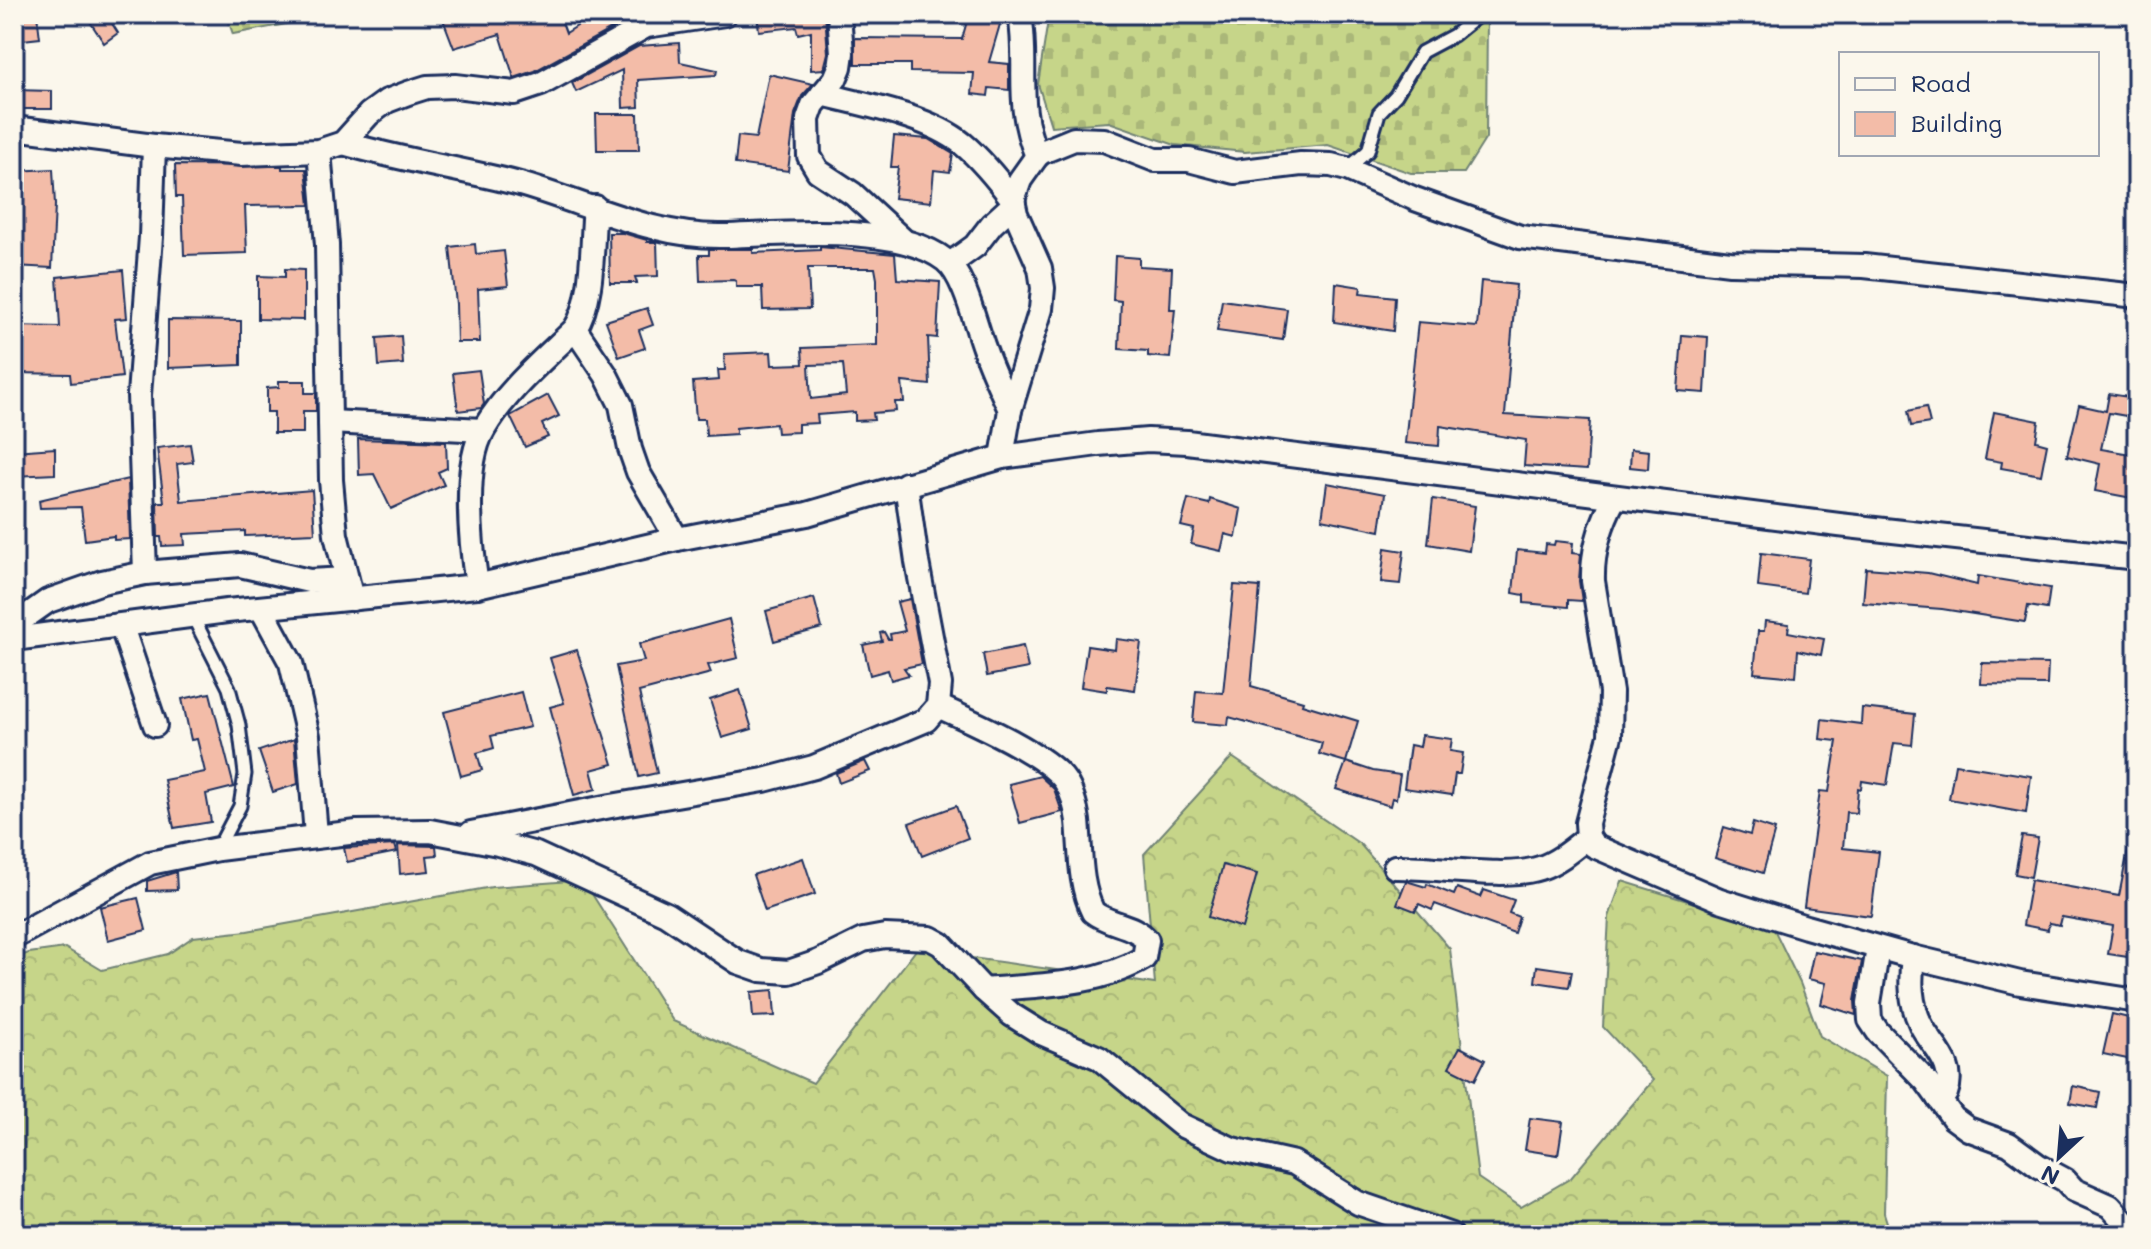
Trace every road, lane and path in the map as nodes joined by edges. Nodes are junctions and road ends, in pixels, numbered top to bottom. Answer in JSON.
{"nodes":[{"id":1,"x":725,"y":14,"type":"edge"},
{"id":2,"x":839,"y":14,"type":"edge"},
{"id":3,"x":1020,"y":14,"type":"edge"},
{"id":4,"x":1480,"y":14,"type":"edge"},
{"id":5,"x":822,"y":94,"type":"junction"},
{"id":6,"x":14,"y":128,"type":"edge"},
{"id":7,"x":343,"y":143,"type":"junction"},
{"id":8,"x":154,"y":146,"type":"junction"},
{"id":9,"x":319,"y":151,"type":"junction"},
{"id":10,"x":1037,"y":156,"type":"junction"},
{"id":11,"x":1347,"y":169,"type":"junction"},
{"id":12,"x":1013,"y":202,"type":"junction"},
{"id":13,"x":595,"y":207,"type":"junction"},
{"id":14,"x":904,"y":241,"type":"junction"},
{"id":15,"x":950,"y":264,"type":"junction"},
{"id":16,"x":2137,"y":296,"type":"edge"},
{"id":17,"x":575,"y":329,"type":"junction"},
{"id":18,"x":1010,"y":410,"type":"junction"},
{"id":19,"x":330,"y":422,"type":"junction"},
{"id":20,"x":483,"y":430,"type":"junction"},
{"id":21,"x":1002,"y":457,"type":"junction"},
{"id":22,"x":906,"y":484,"type":"junction"},
{"id":23,"x":1615,"y":497,"type":"junction"},
{"id":24,"x":677,"y":539,"type":"junction"},
{"id":25,"x":2137,"y":558,"type":"edge"},
{"id":26,"x":145,"y":573,"type":"junction"},
{"id":27,"x":477,"y":586,"type":"junction"},
{"id":28,"x":349,"y":589,"type":"junction"},
{"id":29,"x":261,"y":608,"type":"junction"},
{"id":30,"x":193,"y":617,"type":"junction"},
{"id":31,"x":14,"y":625,"type":"edge"},
{"id":32,"x":122,"y":627,"type":"junction"},
{"id":33,"x":14,"y":639,"type":"edge"},
{"id":34,"x":938,"y":706,"type":"junction"},
{"id":35,"x":155,"y":725,"type":"dead end"},
{"id":36,"x":316,"y":835,"type":"junction"},
{"id":37,"x":454,"y":835,"type":"junction"},
{"id":38,"x":1588,"y":837,"type":"junction"},
{"id":39,"x":218,"y":849,"type":"junction"},
{"id":40,"x":1395,"y":867,"type":"dead end"},
{"id":41,"x":14,"y":937,"type":"edge"},
{"id":42,"x":1878,"y":948,"type":"junction"},
{"id":43,"x":1913,"y":957,"type":"junction"},
{"id":44,"x":984,"y":990,"type":"junction"},
{"id":45,"x":2137,"y":1001,"type":"edge"},
{"id":46,"x":1938,"y":1098,"type":"junction"},
{"id":47,"x":1451,"y":1235,"type":"edge"},
{"id":48,"x":2136,"y":1235,"type":"edge"}],
"edges":[{"from":1,"to":7,"type":"street"},
{"from":2,"to":5,"type":"street"},
{"from":3,"to":10,"type":"street"},
{"from":4,"to":11,"type":"lane"},
{"from":5,"to":12,"type":"street"},
{"from":5,"to":14,"type":"street"},
{"from":6,"to":8,"type":"street"},
{"from":7,"to":9,"type":"street"},
{"from":7,"to":13,"type":"street"},
{"from":8,"to":9,"type":"street"},
{"from":8,"to":26,"type":"street"},
{"from":9,"to":19,"type":"street"},
{"from":10,"to":11,"type":"street"},
{"from":10,"to":12,"type":"street"},
{"from":11,"to":16,"type":"street"},
{"from":12,"to":15,"type":"street"},
{"from":12,"to":18,"type":"street"},
{"from":13,"to":14,"type":"street"},
{"from":13,"to":17,"type":"street"},
{"from":14,"to":15,"type":"street"},
{"from":15,"to":18,"type":"street"},
{"from":17,"to":20,"type":"street"},
{"from":17,"to":24,"type":"street"},
{"from":18,"to":21,"type":"street"},
{"from":19,"to":20,"type":"street"},
{"from":19,"to":28,"type":"street"},
{"from":20,"to":27,"type":"street"},
{"from":21,"to":22,"type":"street"},
{"from":21,"to":23,"type":"street"},
{"from":22,"to":24,"type":"street"},
{"from":22,"to":34,"type":"street"},
{"from":23,"to":25,"type":"street"},
{"from":23,"to":38,"type":"street"},
{"from":24,"to":27,"type":"street"},
{"from":26,"to":28,"type":"street"},
{"from":26,"to":31,"type":"street"},
{"from":27,"to":28,"type":"street"},
{"from":28,"to":29,"type":"street"},
{"from":29,"to":30,"type":"street"},
{"from":29,"to":36,"type":"street"},
{"from":30,"to":32,"type":"street"},
{"from":30,"to":39,"type":"lane"},
{"from":32,"to":33,"type":"street"},
{"from":32,"to":35,"type":"street"},
{"from":34,"to":37,"type":"street"},
{"from":34,"to":44,"type":"street"},
{"from":36,"to":37,"type":"street"},
{"from":36,"to":39,"type":"street"},
{"from":37,"to":44,"type":"street"},
{"from":38,"to":40,"type":"street"},
{"from":38,"to":42,"type":"street"},
{"from":39,"to":41,"type":"street"},
{"from":42,"to":43,"type":"street"},
{"from":42,"to":46,"type":"street"},
{"from":43,"to":45,"type":"street"},
{"from":43,"to":46,"type":"street"},
{"from":44,"to":47,"type":"street"},
{"from":46,"to":48,"type":"street"}]}
